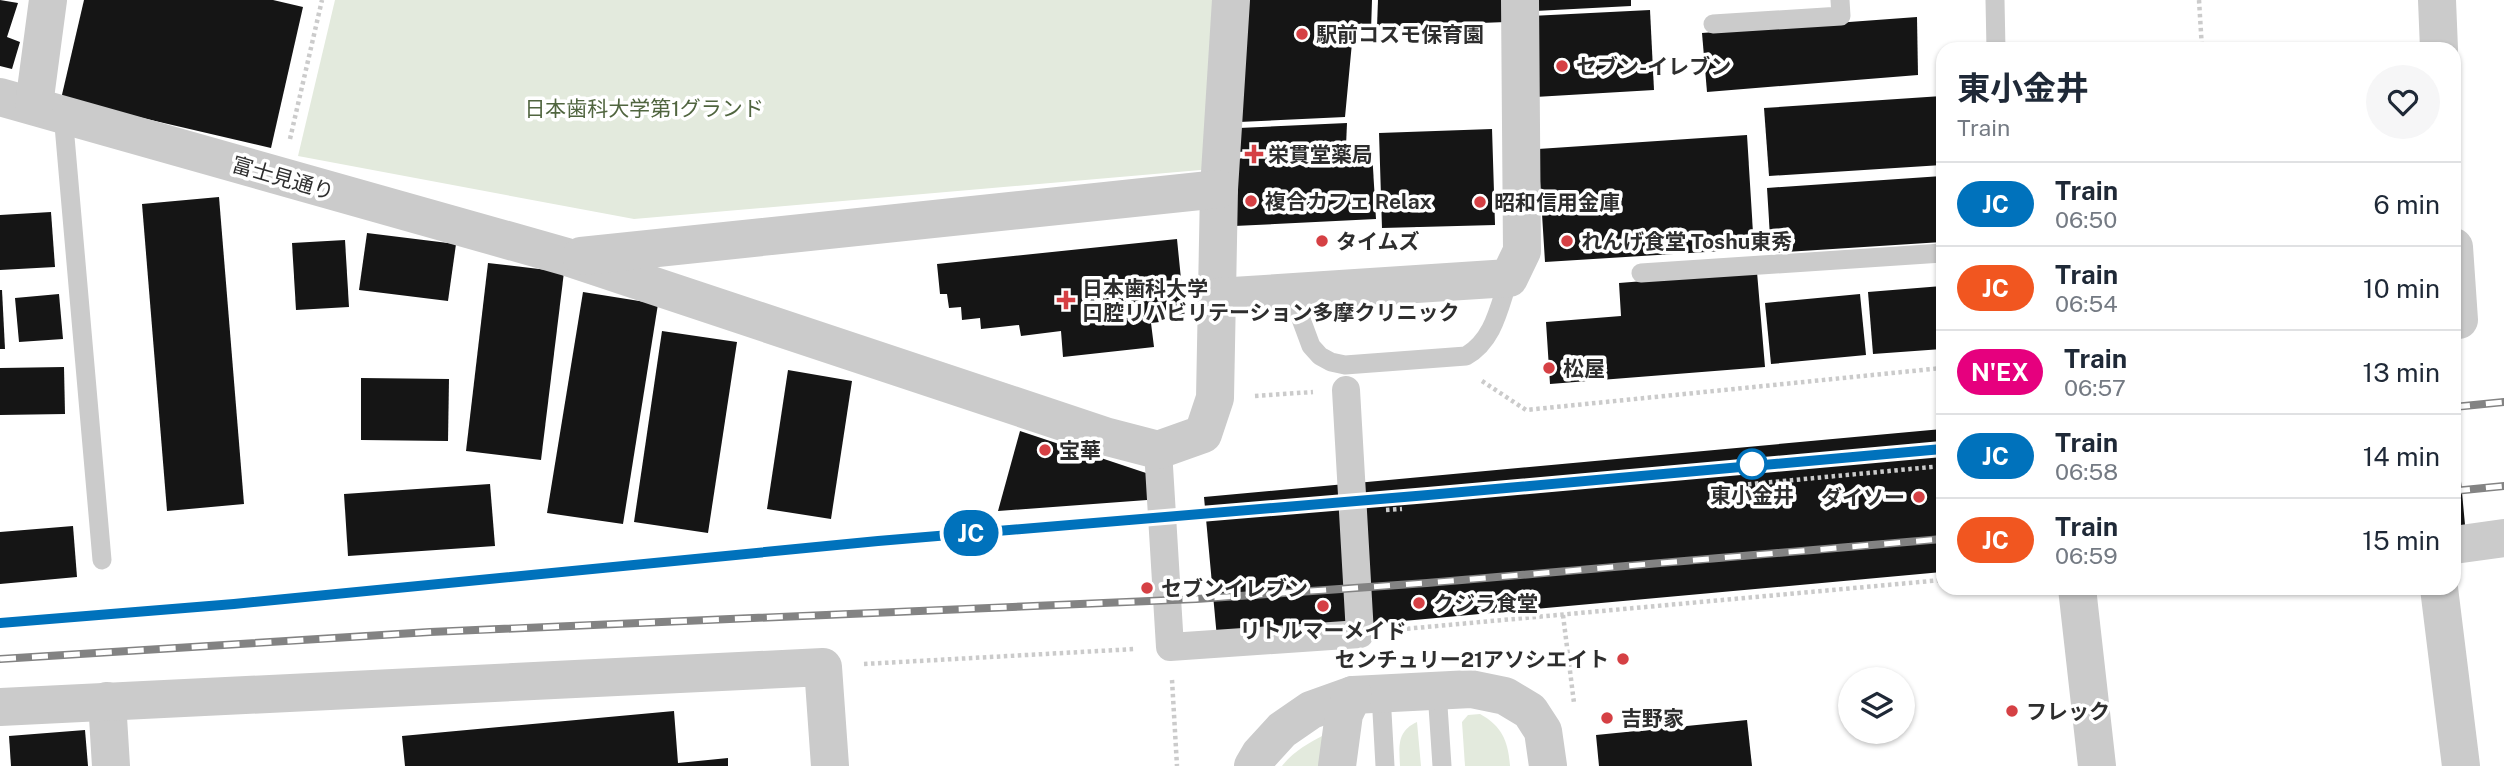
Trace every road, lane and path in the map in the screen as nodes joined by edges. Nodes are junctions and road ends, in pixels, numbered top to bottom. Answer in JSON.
{"nodes":[{"id":1,"x":48,"y":0,"type":"edge"},
{"id":2,"x":322,"y":0,"type":"edge"},
{"id":3,"x":1231,"y":0,"type":"edge"},
{"id":4,"x":1520,"y":0,"type":"edge"},
{"id":5,"x":1840,"y":0,"type":"edge"},
{"id":6,"x":1995,"y":0,"type":"edge"},
{"id":7,"x":2199,"y":0,"type":"edge"},
{"id":8,"x":2437,"y":0,"type":"edge"},
{"id":9,"x":1713,"y":24,"type":"dead end"},
{"id":10,"x":1996,"y":42,"type":"edge"},
{"id":11,"x":2202,"y":42,"type":"edge"},
{"id":12,"x":2439,"y":42,"type":"edge"},
{"id":13,"x":32,"y":105,"type":"edge"},
{"id":14,"x":281,"y":177,"type":"junction"},
{"id":15,"x":1219,"y":190,"type":"junction"},
{"id":16,"x":1936,"y":253,"type":"edge"},
{"id":17,"x":567,"y":257,"type":"junction"},
{"id":18,"x":1641,"y":273,"type":"dead end"},
{"id":19,"x":1509,"y":278,"type":"junction"},
{"id":20,"x":1291,"y":292,"type":"junction"},
{"id":21,"x":1217,"y":297,"type":"junction"},
{"id":22,"x":1936,"y":369,"type":"edge"},
{"id":23,"x":1480,"y":380,"type":"dead end"},
{"id":24,"x":1346,"y":390,"type":"joint"},
{"id":25,"x":1215,"y":398,"type":"junction"},
{"id":26,"x":1158,"y":450,"type":"junction"},
{"id":27,"x":1936,"y":467,"type":"edge"},
{"id":28,"x":1741,"y":485,"type":"dead end"},
{"id":29,"x":2504,"y":538,"type":"edge"},
{"id":30,"x":2461,"y":544,"type":"edge"},
{"id":31,"x":102,"y":561,"type":"dead end"},
{"id":32,"x":1936,"y":581,"type":"edge"},
{"id":33,"x":2078,"y":595,"type":"edge"},
{"id":34,"x":2440,"y":595,"type":"edge"},
{"id":35,"x":1563,"y":615,"type":"junction"},
{"id":36,"x":1360,"y":634,"type":"junction"},
{"id":37,"x":1170,"y":647,"type":"junction"},
{"id":38,"x":822,"y":667,"type":"junction"},
{"id":39,"x":1437,"y":691,"type":"junction"},
{"id":40,"x":1367,"y":695,"type":"junction"},
{"id":41,"x":107,"y":701,"type":"junction"},
{"id":42,"x":0,"y":707,"type":"edge"},
{"id":43,"x":1575,"y":711,"type":"dead end"},
{"id":44,"x":111,"y":766,"type":"edge"},
{"id":45,"x":830,"y":766,"type":"edge"},
{"id":46,"x":1177,"y":766,"type":"edge"},
{"id":47,"x":1253,"y":766,"type":"edge"},
{"id":48,"x":1337,"y":766,"type":"edge"},
{"id":49,"x":1385,"y":766,"type":"edge"},
{"id":50,"x":1442,"y":766,"type":"edge"},
{"id":51,"x":1548,"y":766,"type":"edge"},
{"id":52,"x":2097,"y":766,"type":"edge"},
{"id":53,"x":2461,"y":766,"type":"edge"}],
"edges":[{"from":1,"to":13,"type":"street"},
{"from":2,"to":14,"type":"path"},
{"from":3,"to":15,"type":"street"},
{"from":4,"to":19,"type":"street"},
{"from":5,"to":9,"type":"lane"},
{"from":6,"to":10,"type":"lane"},
{"from":7,"to":11,"type":"path"},
{"from":8,"to":12,"type":"street"},
{"from":13,"to":14,"type":"street","name":"富士見通り"},
{"from":13,"to":31,"type":"lane"},
{"from":14,"to":17,"type":"street","name":"富士見通り"},
{"from":15,"to":17,"type":"street"},
{"from":15,"to":21,"type":"street"},
{"from":16,"to":18,"type":"lane"},
{"from":17,"to":26,"type":"street","name":"富士見通り"},
{"from":19,"to":20,"type":"street"},
{"from":19,"to":20,"type":"lane"},
{"from":20,"to":21,"type":"street"},
{"from":21,"to":25,"type":"street"},
{"from":22,"to":23,"type":"path"},
{"from":24,"to":25,"type":"path"},
{"from":24,"to":36,"type":"street"},
{"from":25,"to":26,"type":"street"},
{"from":26,"to":37,"type":"street"},
{"from":27,"to":28,"type":"path"},
{"from":29,"to":30,"type":"street"},
{"from":32,"to":35,"type":"path"},
{"from":33,"to":52,"type":"street"},
{"from":34,"to":53,"type":"street"},
{"from":35,"to":36,"type":"path"},
{"from":35,"to":43,"type":"path"},
{"from":36,"to":37,"type":"street"},
{"from":37,"to":38,"type":"path"},
{"from":37,"to":46,"type":"path"},
{"from":38,"to":41,"type":"street"},
{"from":38,"to":45,"type":"street"},
{"from":39,"to":40,"type":"street"},
{"from":39,"to":50,"type":"lane"},
{"from":39,"to":51,"type":"street"},
{"from":40,"to":47,"type":"street"},
{"from":40,"to":48,"type":"street"},
{"from":40,"to":49,"type":"lane"},
{"from":41,"to":42,"type":"street"},
{"from":41,"to":44,"type":"street"}]}
